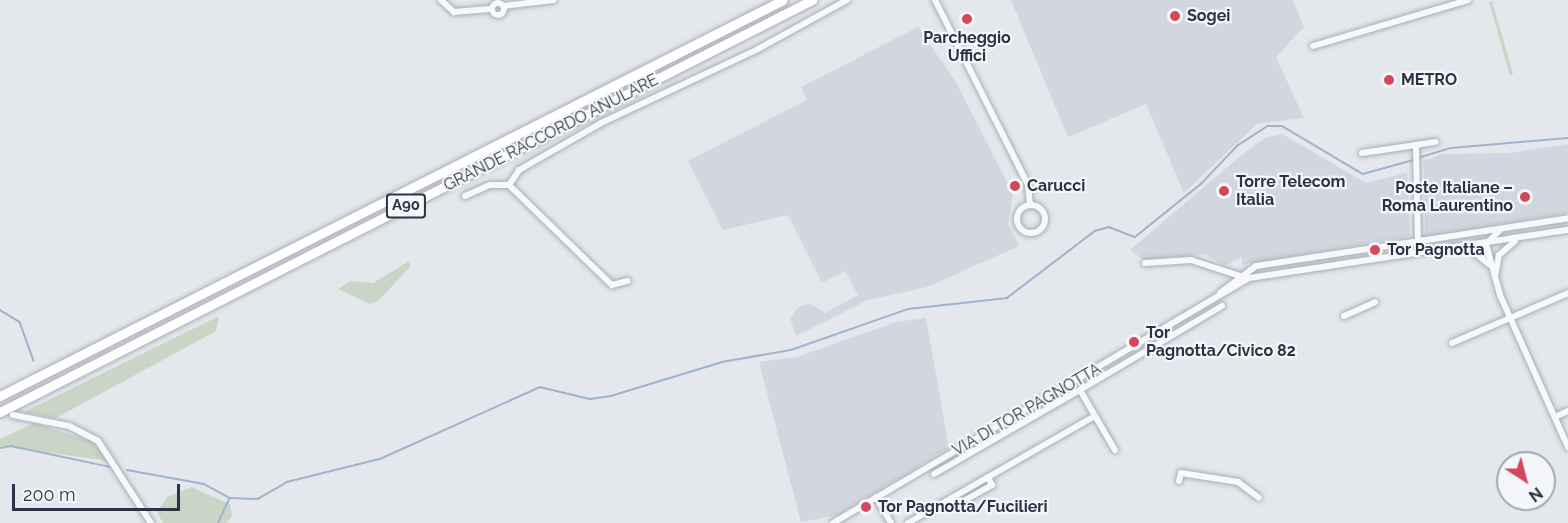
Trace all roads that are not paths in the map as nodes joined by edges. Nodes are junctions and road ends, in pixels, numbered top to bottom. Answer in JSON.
{"nodes":[{"id":1,"x":441,"y":0,"type":"edge"},
{"id":2,"x":554,"y":0,"type":"edge"},
{"id":3,"x":783,"y":0,"type":"edge"},
{"id":4,"x":812,"y":0,"type":"edge"},
{"id":5,"x":847,"y":0,"type":"edge"},
{"id":6,"x":935,"y":0,"type":"edge"},
{"id":7,"x":1468,"y":0,"type":"edge"},
{"id":8,"x":1313,"y":46,"type":"dead end"},
{"id":9,"x":1436,"y":142,"type":"dead end"},
{"id":10,"x":1416,"y":145,"type":"junction"},
{"id":11,"x":1362,"y":153,"type":"dead end"},
{"id":12,"x":509,"y":185,"type":"junction"},
{"id":13,"x":465,"y":196,"type":"dead end"},
{"id":14,"x":1030,"y":205,"type":"junction"},
{"id":15,"x":1568,"y":218,"type":"edge"},
{"id":16,"x":1504,"y":229,"type":"junction"},
{"id":17,"x":1568,"y":230,"type":"edge"},
{"id":18,"x":1518,"y":239,"type":"junction"},
{"id":19,"x":1417,"y":241,"type":"junction"},
{"id":20,"x":1486,"y":244,"type":"junction"},
{"id":21,"x":1469,"y":248,"type":"junction"},
{"id":22,"x":1418,"y":250,"type":"junction"},
{"id":23,"x":1145,"y":263,"type":"dead end"},
{"id":24,"x":1491,"y":267,"type":"junction"},
{"id":25,"x":1238,"y":275,"type":"junction"},
{"id":26,"x":1249,"y":278,"type":"junction"},
{"id":27,"x":1494,"y":279,"type":"junction"},
{"id":28,"x":627,"y":280,"type":"dead end"},
{"id":29,"x":1568,"y":293,"type":"edge"},
{"id":30,"x":1220,"y":294,"type":"junction"},
{"id":31,"x":1375,"y":302,"type":"dead end"},
{"id":32,"x":1222,"y":306,"type":"dead end"},
{"id":33,"x":1344,"y":316,"type":"dead end"},
{"id":34,"x":1510,"y":318,"type":"junction"},
{"id":35,"x":1452,"y":343,"type":"dead end"},
{"id":36,"x":1080,"y":390,"type":"junction"},
{"id":37,"x":0,"y":396,"type":"edge"},
{"id":38,"x":1568,"y":411,"type":"edge"},
{"id":39,"x":0,"y":412,"type":"edge"},
{"id":40,"x":13,"y":415,"type":"dead end"},
{"id":41,"x":1095,"y":416,"type":"junction"},
{"id":42,"x":1555,"y":417,"type":"junction"},
{"id":43,"x":1568,"y":447,"type":"edge"},
{"id":44,"x":1115,"y":450,"type":"dead end"},
{"id":45,"x":934,"y":474,"type":"dead end"},
{"id":46,"x":988,"y":477,"type":"junction"},
{"id":47,"x":1179,"y":481,"type":"dead end"},
{"id":48,"x":876,"y":497,"type":"junction"},
{"id":49,"x":1259,"y":498,"type":"dead end"},
{"id":50,"x":967,"y":499,"type":"dead end"},
{"id":51,"x":152,"y":523,"type":"edge"},
{"id":52,"x":833,"y":523,"type":"edge"},
{"id":53,"x":891,"y":523,"type":"edge"},
{"id":54,"x":908,"y":523,"type":"edge"}],
"edges":[{"from":1,"to":2,"type":"street"},
{"from":3,"to":37,"type":"highway","name":"GRANDE RACCORDO ANULARE","number":"A90"},
{"from":4,"to":39,"type":"highway","name":"GRANDE RACCORDO ANULARE","number":"A90"},
{"from":5,"to":12,"type":"street"},
{"from":6,"to":14,"type":"street"},
{"from":7,"to":8,"type":"street"},
{"from":9,"to":10,"type":"street"},
{"from":10,"to":11,"type":"street"},
{"from":10,"to":19,"type":"street"},
{"from":12,"to":13,"type":"street"},
{"from":12,"to":28,"type":"street"},
{"from":14,"to":14,"type":"street"},
{"from":15,"to":16,"type":"street","name":"VIA DI TOR PAGNOTTA"},
{"from":16,"to":19,"type":"street","name":"VIA DI TOR PAGNOTTA"},
{"from":16,"to":20,"type":"street","name":"VIA DI TOR PAGNOTTA"},
{"from":17,"to":18,"type":"street","name":"VIA DI TOR PAGNOTTA"},
{"from":18,"to":20,"type":"street","name":"VIA DI TOR PAGNOTTA"},
{"from":18,"to":27,"type":"street"},
{"from":19,"to":22,"type":"street"},
{"from":19,"to":25,"type":"street","name":"VIA DI TOR PAGNOTTA"},
{"from":20,"to":21,"type":"street","name":"VIA DI TOR PAGNOTTA"},
{"from":20,"to":24,"type":"street"},
{"from":21,"to":22,"type":"street","name":"VIA DI TOR PAGNOTTA"},
{"from":21,"to":24,"type":"street"},
{"from":22,"to":26,"type":"street","name":"VIA DI TOR PAGNOTTA"},
{"from":23,"to":25,"type":"street"},
{"from":24,"to":27,"type":"street"},
{"from":25,"to":26,"type":"street"},
{"from":25,"to":30,"type":"street","name":"VIA DI TOR PAGNOTTA"},
{"from":26,"to":30,"type":"street","name":"VIA DI TOR PAGNOTTA"},
{"from":27,"to":34,"type":"street"},
{"from":29,"to":34,"type":"street"},
{"from":30,"to":48,"type":"street","name":"VIA DI TOR PAGNOTTA"},
{"from":31,"to":33,"type":"street"},
{"from":32,"to":36,"type":"street"},
{"from":34,"to":35,"type":"street"},
{"from":34,"to":42,"type":"street"},
{"from":36,"to":41,"type":"street"},
{"from":36,"to":45,"type":"street"},
{"from":38,"to":42,"type":"street"},
{"from":40,"to":51,"type":"street"},
{"from":41,"to":44,"type":"street"},
{"from":41,"to":46,"type":"street"},
{"from":42,"to":43,"type":"street"},
{"from":46,"to":50,"type":"street"},
{"from":46,"to":54,"type":"street"},
{"from":47,"to":49,"type":"street"},
{"from":48,"to":52,"type":"street","name":"VIA DI TOR PAGNOTTA"},
{"from":48,"to":53,"type":"street"}]}
